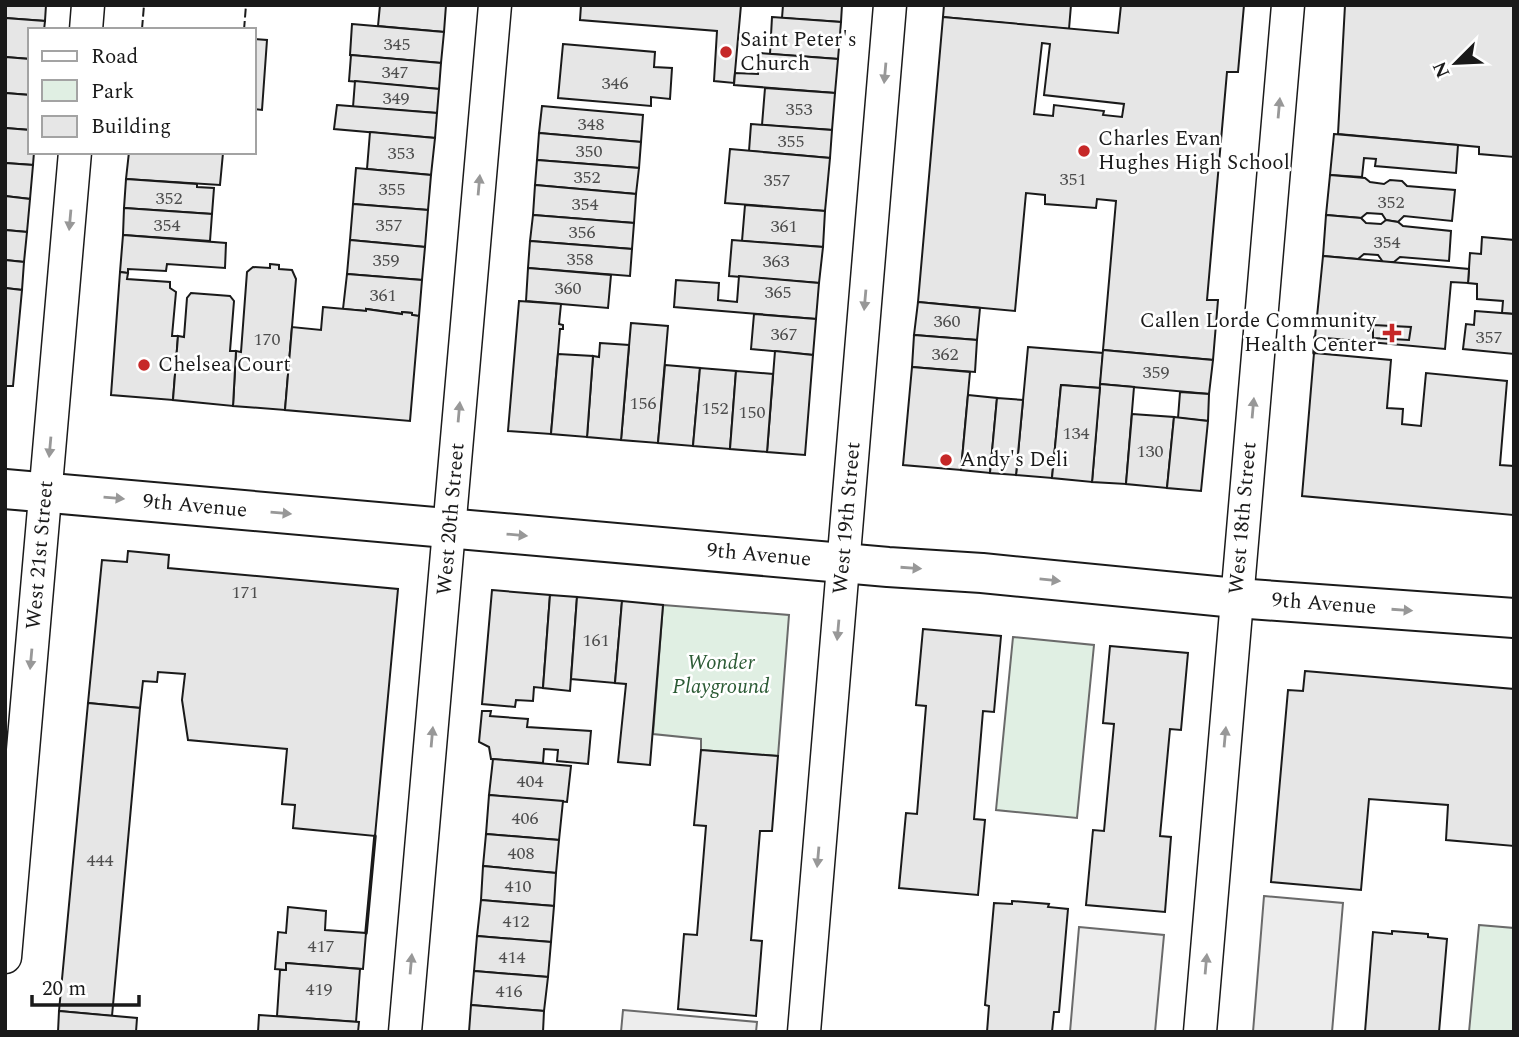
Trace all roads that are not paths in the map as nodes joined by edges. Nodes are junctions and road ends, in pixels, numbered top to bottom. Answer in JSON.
{"nodes":[{"id":1,"x":88,"y":5,"type":"edge"},
{"id":2,"x":495,"y":5,"type":"edge"},
{"id":3,"x":890,"y":5,"type":"edge"},
{"id":4,"x":1288,"y":5,"type":"edge"},
{"id":5,"x":86,"y":28,"type":"edge"},
{"id":6,"x":75,"y":154,"type":"edge"},
{"id":7,"x":5,"y":489,"type":"edge"},
{"id":8,"x":46,"y":493,"type":"junction"},
{"id":9,"x":449,"y":529,"type":"junction"},
{"id":10,"x":844,"y":562,"type":"junction"},
{"id":11,"x":1237,"y":598,"type":"junction"},
{"id":12,"x":1514,"y":618,"type":"edge"},
{"id":13,"x":5,"y":957,"type":"edge"},
{"id":14,"x":405,"y":1032,"type":"edge"},
{"id":15,"x":804,"y":1032,"type":"edge"},
{"id":16,"x":1200,"y":1032,"type":"edge"}],
"edges":[{"from":1,"to":5,"type":"street"},
{"from":9,"to":2,"type":"street","name":"West 20th Street","one_way":true},
{"from":3,"to":10,"type":"street","name":"West 19th Street","one_way":true},
{"from":11,"to":4,"type":"street","name":"West 18th Street","one_way":true},
{"from":6,"to":8,"type":"street","name":"West 21st Street","one_way":true},
{"from":7,"to":8,"type":"main road","name":"9th Avenue"},
{"from":8,"to":9,"type":"main road","name":"9th Avenue","one_way":true},
{"from":8,"to":13,"type":"street","name":"West 21st Street","one_way":true},
{"from":9,"to":10,"type":"main road","name":"9th Avenue","one_way":true},
{"from":14,"to":9,"type":"street","name":"West 20th Street","one_way":true},
{"from":10,"to":11,"type":"main road","name":"9th Avenue","one_way":true},
{"from":10,"to":15,"type":"street","name":"West 19th Street","one_way":true},
{"from":11,"to":12,"type":"main road","name":"9th Avenue","one_way":true},
{"from":16,"to":11,"type":"street","name":"West 18th Street","one_way":true}]}
